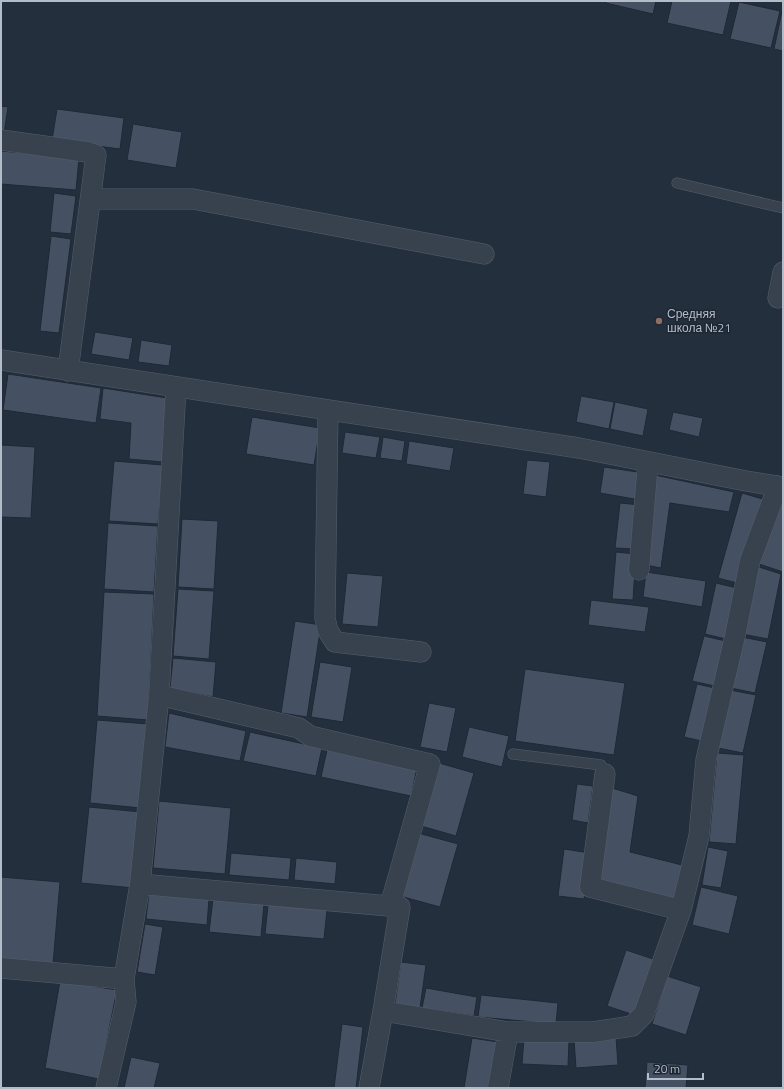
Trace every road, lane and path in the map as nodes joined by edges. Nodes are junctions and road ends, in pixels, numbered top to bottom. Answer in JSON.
{"nodes":[{"id":1,"x":1,"y":140,"type":"edge"},
{"id":2,"x":677,"y":183,"type":"dead end"},
{"id":3,"x":91,"y":199,"type":"junction"},
{"id":4,"x":783,"y":208,"type":"edge"},
{"id":5,"x":484,"y":254,"type":"dead end"},
{"id":6,"x":783,"y":272,"type":"edge"},
{"id":7,"x":778,"y":298,"type":"dead end"},
{"id":8,"x":1,"y":360,"type":"edge"},
{"id":9,"x":68,"y":371,"type":"junction"},
{"id":10,"x":176,"y":387,"type":"junction"},
{"id":11,"x":328,"y":410,"type":"junction"},
{"id":12,"x":648,"y":462,"type":"junction"},
{"id":13,"x":781,"y":486,"type":"edge"},
{"id":14,"x":639,"y":570,"type":"dead end"},
{"id":15,"x":421,"y":652,"type":"dead end"},
{"id":16,"x":159,"y":695,"type":"junction"},
{"id":17,"x":513,"y":754,"type":"dead end"},
{"id":18,"x":605,"y":774,"type":"joint"},
{"id":19,"x":140,"y":884,"type":"junction"},
{"id":20,"x":390,"y":906,"type":"junction"},
{"id":21,"x":681,"y":910,"type":"junction"},
{"id":22,"x":1,"y":968,"type":"edge"},
{"id":23,"x":124,"y":979,"type":"junction"},
{"id":24,"x":383,"y":1011,"type":"junction"},
{"id":25,"x":508,"y":1032,"type":"junction"},
{"id":26,"x":106,"y":1088,"type":"edge"},
{"id":27,"x":369,"y":1088,"type":"edge"},
{"id":28,"x":498,"y":1088,"type":"edge"}],
"edges":[{"from":1,"to":3,"type":"street"},
{"from":2,"to":4,"type":"lane"},
{"from":3,"to":5,"type":"street"},
{"from":3,"to":9,"type":"street"},
{"from":6,"to":7,"type":"street"},
{"from":8,"to":9,"type":"street"},
{"from":9,"to":10,"type":"street"},
{"from":10,"to":11,"type":"street"},
{"from":10,"to":16,"type":"street"},
{"from":11,"to":12,"type":"street"},
{"from":11,"to":15,"type":"street"},
{"from":12,"to":13,"type":"street"},
{"from":12,"to":14,"type":"street"},
{"from":13,"to":21,"type":"street"},
{"from":16,"to":19,"type":"street"},
{"from":16,"to":20,"type":"street"},
{"from":17,"to":18,"type":"lane"},
{"from":18,"to":21,"type":"street"},
{"from":19,"to":20,"type":"street"},
{"from":19,"to":23,"type":"street"},
{"from":20,"to":24,"type":"street"},
{"from":21,"to":25,"type":"street"},
{"from":22,"to":23,"type":"street"},
{"from":23,"to":26,"type":"street"},
{"from":24,"to":25,"type":"street"},
{"from":24,"to":27,"type":"street"},
{"from":25,"to":28,"type":"street"}]}
